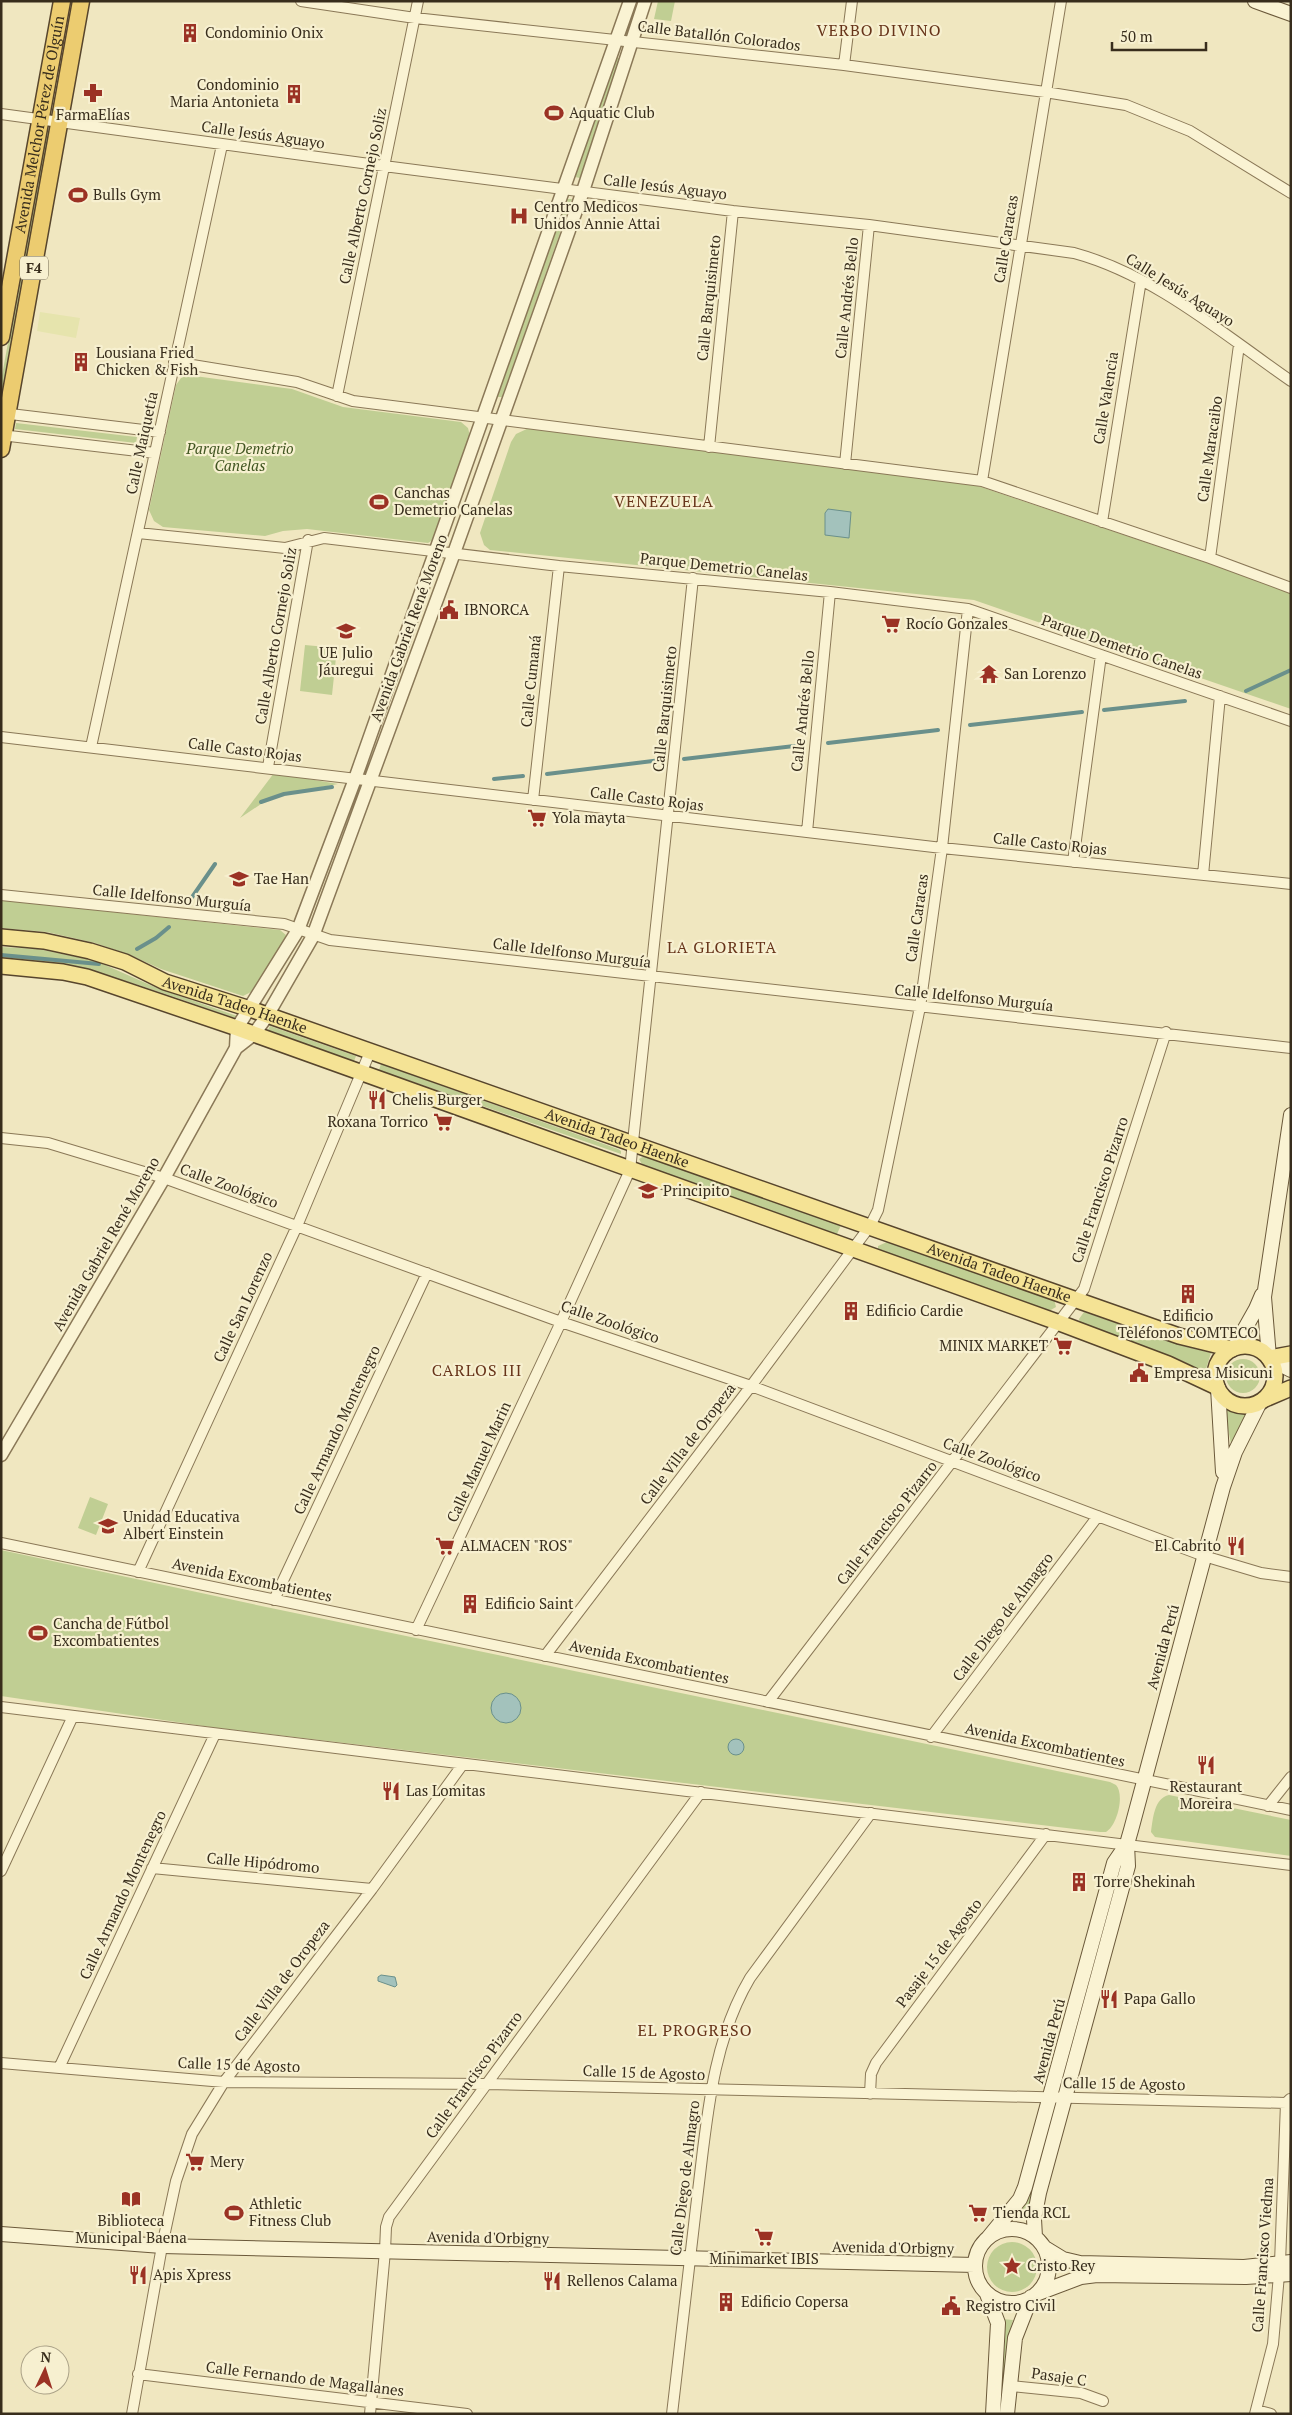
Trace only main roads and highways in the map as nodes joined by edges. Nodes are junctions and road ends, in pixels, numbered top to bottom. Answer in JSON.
{"nodes":[{"id":1,"x":62,"y":1,"type":"edge"},
{"id":2,"x":81,"y":1,"type":"edge"},
{"id":3,"x":1255,"y":1,"type":"edge"},
{"id":4,"x":1291,"y":14,"type":"edge"},
{"id":5,"x":1,"y":337,"type":"edge"},
{"id":6,"x":4,"y":413,"type":"edge"},
{"id":7,"x":2,"y":439,"type":"edge"},
{"id":8,"x":1,"y":937,"type":"edge"},
{"id":9,"x":1,"y":966,"type":"edge"},
{"id":10,"x":1291,"y":1115,"type":"edge"},
{"id":11,"x":1266,"y":1282,"type":"junction"},
{"id":12,"x":1233,"y":1348,"type":"junction"},
{"id":13,"x":1291,"y":1354,"type":"edge"},
{"id":14,"x":1270,"y":1358,"type":"junction"},
{"id":15,"x":1291,"y":1370,"type":"edge"},
{"id":16,"x":1218,"y":1388,"type":"junction"},
{"id":17,"x":1291,"y":1388,"type":"edge"},
{"id":18,"x":1261,"y":1401,"type":"junction"},
{"id":19,"x":1223,"y":1487,"type":"junction"},
{"id":20,"x":1127,"y":1844,"type":"junction"},
{"id":21,"x":1,"y":2234,"type":"edge"},
{"id":22,"x":1035,"y":2237,"type":"junction"},
{"id":23,"x":988,"y":2238,"type":"junction"},
{"id":24,"x":1045,"y":2248,"type":"junction"},
{"id":25,"x":975,"y":2265,"type":"junction"},
{"id":26,"x":1285,"y":2268,"type":"edge"},
{"id":27,"x":987,"y":2293,"type":"junction"},
{"id":28,"x":1033,"y":2296,"type":"junction"},
{"id":29,"x":993,"y":2414,"type":"edge"},
{"id":30,"x":1007,"y":2414,"type":"edge"}],
"edges":[{"from":1,"to":5,"type":"highway","name":"Avenida Melchor Pérez de Olguín","number":"F4"},
{"from":2,"to":6,"type":"highway","name":"Avenida Melchor Pérez de Olguín","number":"F4"},
{"from":3,"to":4,"type":"main road"},
{"from":6,"to":7,"type":"highway","name":"Avenida Melchor Pérez de Olguín","number":"F4"},
{"from":8,"to":12,"type":"main road","name":"Avenida Tadeo Haenke"},
{"from":9,"to":16,"type":"main road","name":"Avenida Tadeo Haenke"},
{"from":10,"to":11,"type":"main road"},
{"from":11,"to":12,"type":"main road"},
{"from":11,"to":14,"type":"main road"},
{"from":12,"to":14,"type":"main road"},
{"from":12,"to":16,"type":"main road"},
{"from":13,"to":14,"type":"main road"},
{"from":14,"to":15,"type":"main road"},
{"from":14,"to":18,"type":"main road"},
{"from":16,"to":18,"type":"main road"},
{"from":16,"to":19,"type":"main road","name":"Avenida Perú"},
{"from":17,"to":18,"type":"main road"},
{"from":18,"to":19,"type":"main road","name":"Avenida Perú"},
{"from":19,"to":20,"type":"main road","name":"Avenida Perú"},
{"from":20,"to":22,"type":"main road","name":"Avenida Perú"},
{"from":20,"to":23,"type":"main road","name":"Avenida Perú"},
{"from":21,"to":25,"type":"main road","name":"Avenida d'Orbigny"},
{"from":22,"to":23,"type":"main road"},
{"from":22,"to":24,"type":"main road"},
{"from":23,"to":25,"type":"main road"},
{"from":24,"to":26,"type":"main road"},
{"from":24,"to":28,"type":"main road"},
{"from":25,"to":27,"type":"main road"},
{"from":26,"to":28,"type":"main road"},
{"from":27,"to":28,"type":"main road"},
{"from":27,"to":29,"type":"main road"},
{"from":28,"to":30,"type":"main road"}]}
